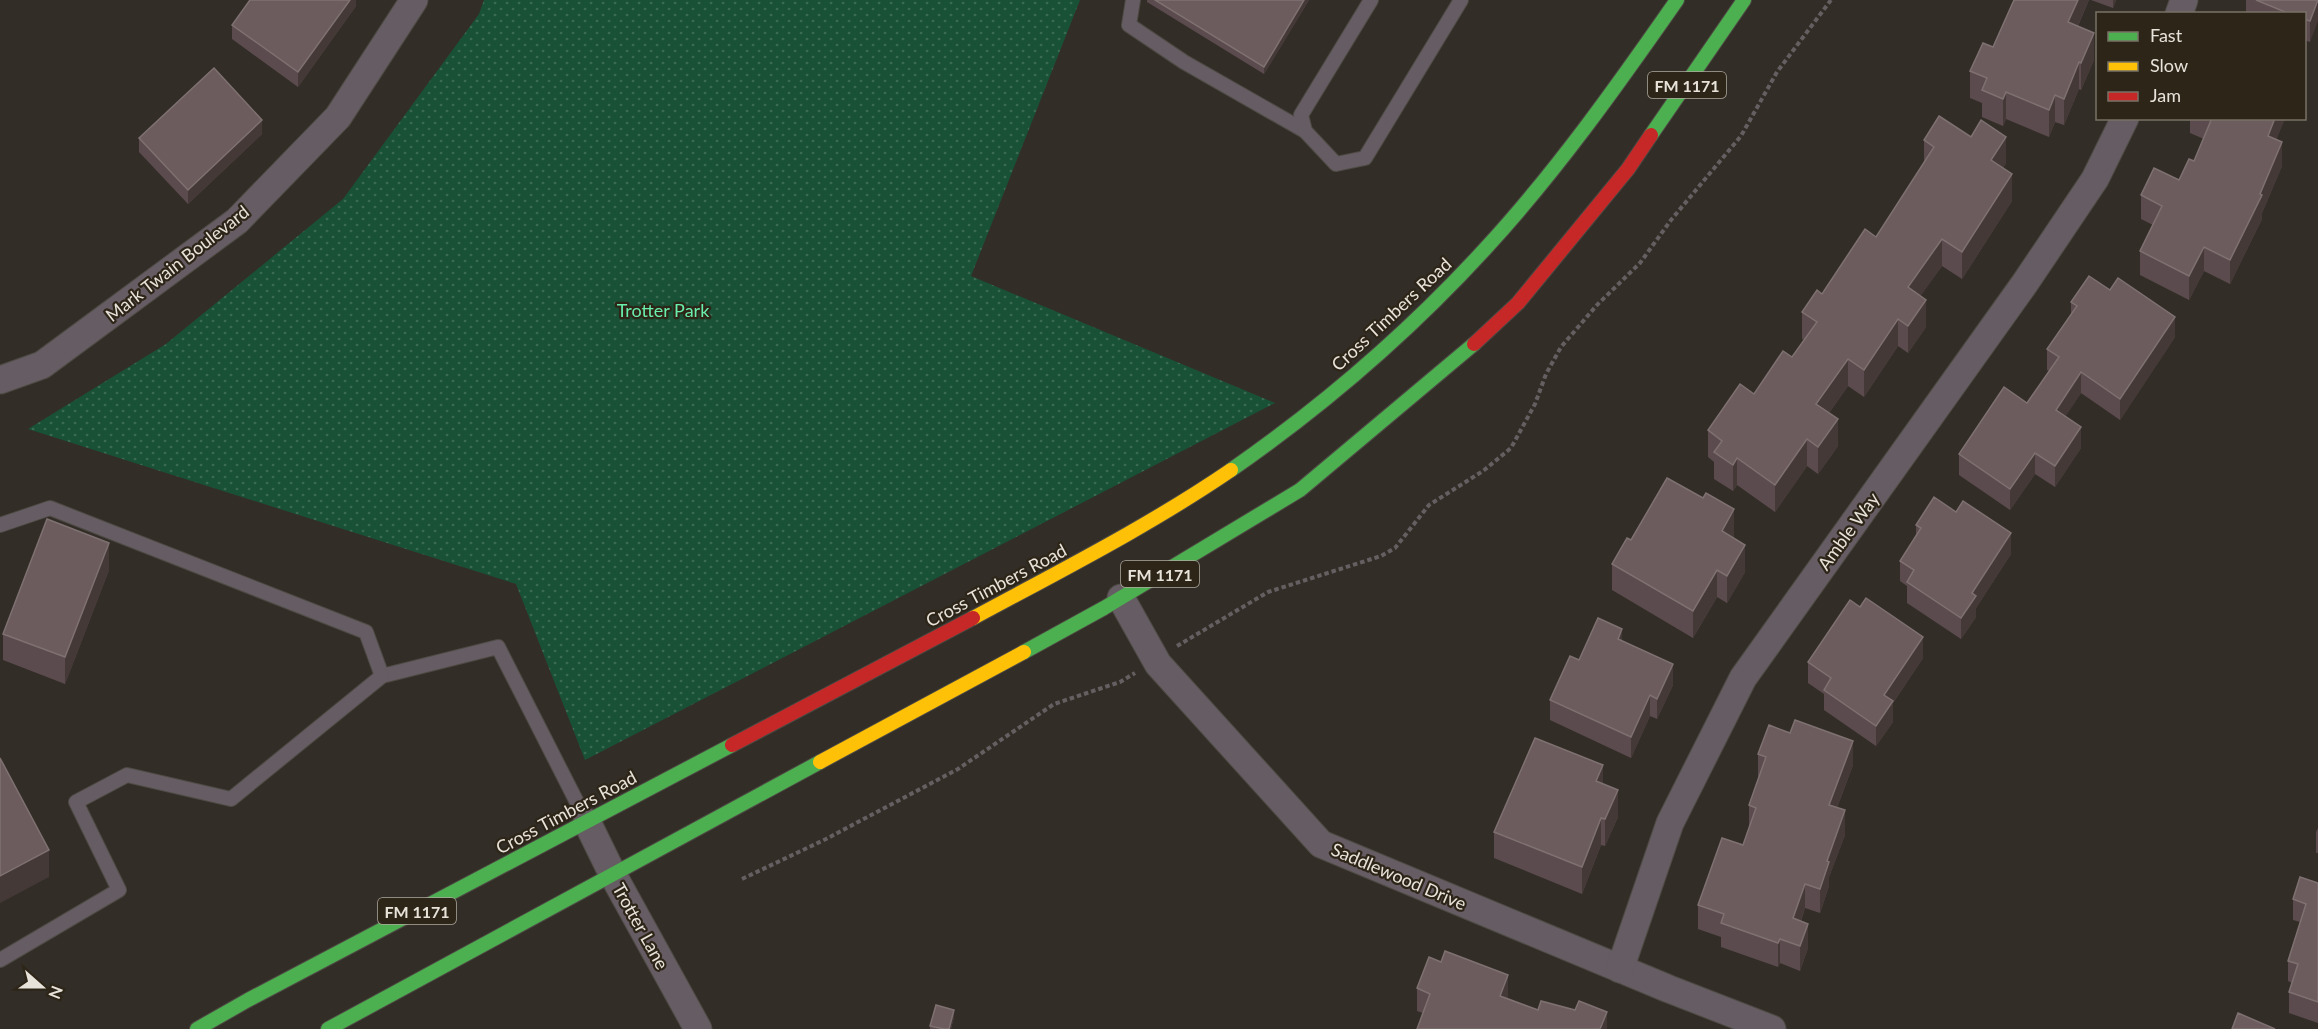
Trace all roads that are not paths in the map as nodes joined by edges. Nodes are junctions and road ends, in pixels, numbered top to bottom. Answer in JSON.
{"nodes":[{"id":1,"x":414,"y":0,"type":"edge"},
{"id":2,"x":1133,"y":0,"type":"edge"},
{"id":3,"x":1371,"y":0,"type":"edge"},
{"id":4,"x":1461,"y":0,"type":"edge"},
{"id":5,"x":1677,"y":0,"type":"edge"},
{"id":6,"x":1744,"y":0,"type":"edge"},
{"id":7,"x":2125,"y":120,"type":"edge"},
{"id":8,"x":1305,"y":131,"type":"junction"},
{"id":9,"x":0,"y":380,"type":"edge"},
{"id":10,"x":0,"y":525,"type":"edge"},
{"id":11,"x":1121,"y":598,"type":"junction"},
{"id":12,"x":382,"y":676,"type":"junction"},
{"id":13,"x":586,"y":822,"type":"junction"},
{"id":14,"x":613,"y":875,"type":"junction"},
{"id":15,"x":0,"y":960,"type":"edge"},
{"id":16,"x":1620,"y":969,"type":"junction"},
{"id":17,"x":197,"y":1029,"type":"edge"},
{"id":18,"x":328,"y":1029,"type":"edge"},
{"id":19,"x":698,"y":1029,"type":"edge"},
{"id":20,"x":1772,"y":1029,"type":"edge"}],
"edges":[{"from":1,"to":9,"type":"street","name":"Mark Twain Boulevard"},
{"from":2,"to":8,"type":"lane"},
{"from":3,"to":8,"type":"lane"},
{"from":4,"to":8,"type":"lane"},
{"from":5,"to":13,"type":"main road","name":"Cross Timbers Road","number":"FM 1171"},
{"from":6,"to":11,"type":"main road","number":"FM 1171"},
{"from":7,"to":16,"type":"street","name":"Amble Way"},
{"from":10,"to":12,"type":"lane"},
{"from":11,"to":14,"type":"main road","number":"FM 1171"},
{"from":11,"to":16,"type":"street","name":"Saddlewood Drive"},
{"from":12,"to":13,"type":"lane"},
{"from":12,"to":15,"type":"lane"},
{"from":13,"to":14,"type":"street","name":"Trotter Lane"},
{"from":13,"to":17,"type":"main road","name":"Cross Timbers Road","number":"FM 1171"},
{"from":14,"to":18,"type":"main road","number":"FM 1171"},
{"from":14,"to":19,"type":"street","name":"Trotter Lane"},
{"from":16,"to":20,"type":"street","name":"Saddlewood Drive"}]}
